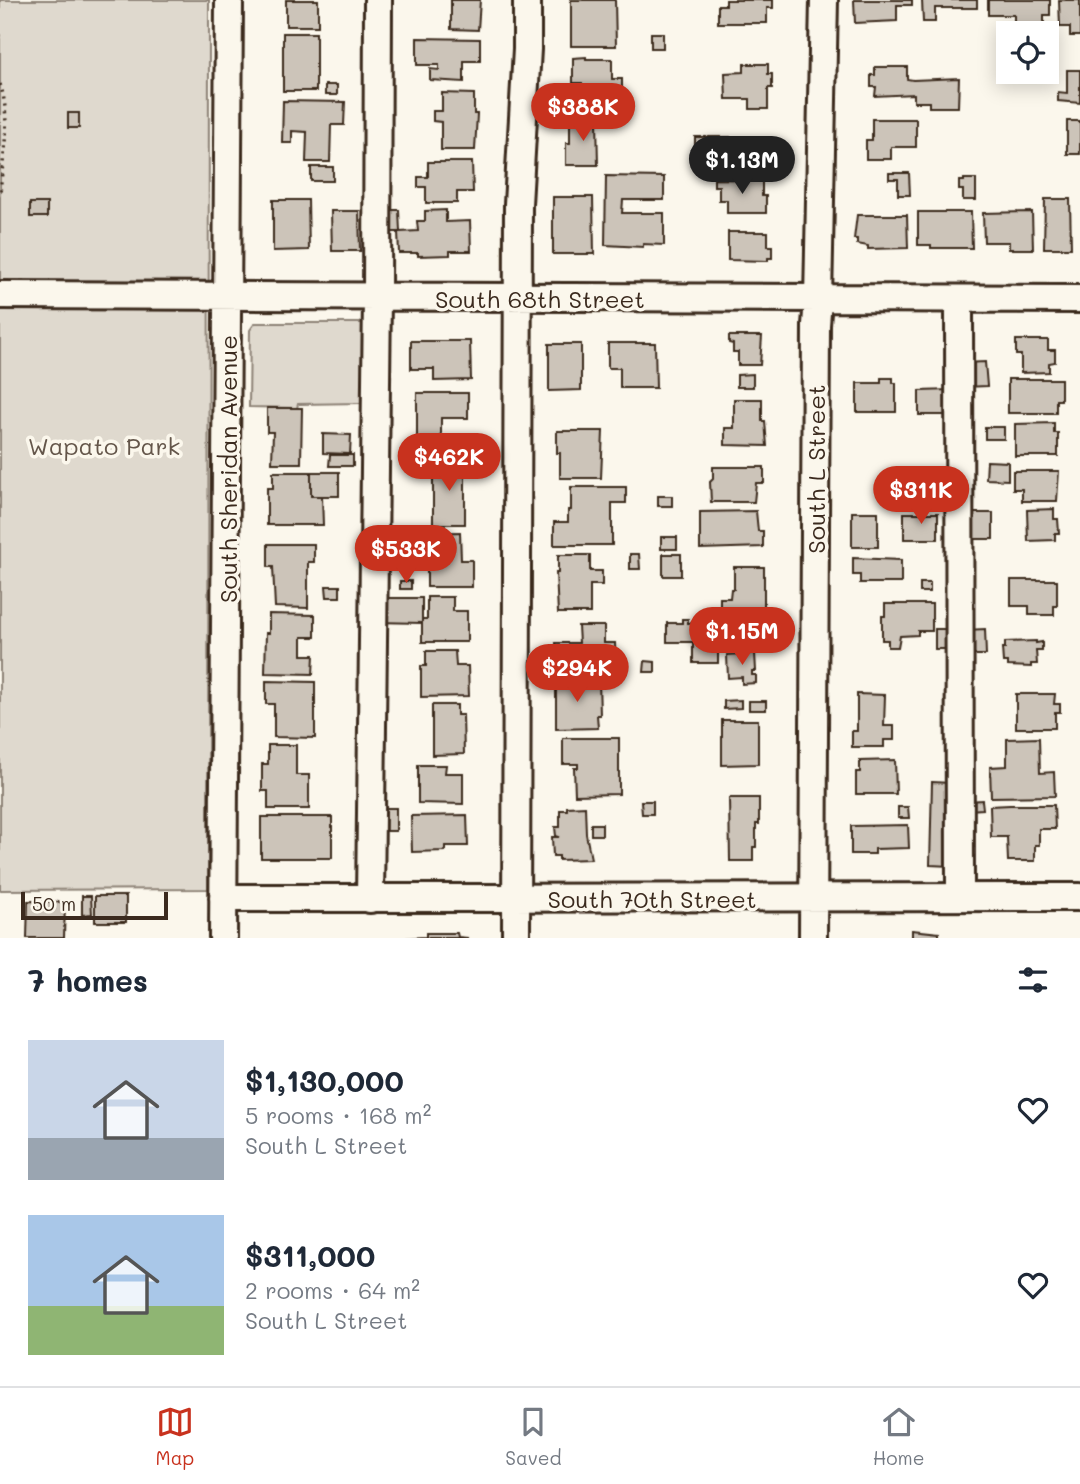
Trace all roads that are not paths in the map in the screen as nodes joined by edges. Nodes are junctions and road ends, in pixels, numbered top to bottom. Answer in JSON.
{"nodes":[{"id":1,"x":229,"y":0,"type":"edge"},
{"id":2,"x":378,"y":0,"type":"edge"},
{"id":3,"x":527,"y":0,"type":"edge"},
{"id":4,"x":824,"y":0,"type":"edge"},
{"id":5,"x":0,"y":295,"type":"edge"},
{"id":6,"x":228,"y":297,"type":"junction"},
{"id":7,"x":377,"y":298,"type":"junction"},
{"id":8,"x":518,"y":298,"type":"junction"},
{"id":9,"x":1080,"y":299,"type":"edge"},
{"id":10,"x":818,"y":300,"type":"junction"},
{"id":11,"x":959,"y":300,"type":"junction"},
{"id":12,"x":813,"y":897,"type":"junction"},
{"id":13,"x":960,"y":897,"type":"junction"},
{"id":14,"x":1080,"y":897,"type":"edge"},
{"id":15,"x":223,"y":898,"type":"junction"},
{"id":16,"x":516,"y":898,"type":"junction"},
{"id":17,"x":370,"y":899,"type":"junction"},
{"id":18,"x":223,"y":938,"type":"edge"},
{"id":19,"x":516,"y":938,"type":"edge"},
{"id":20,"x":813,"y":938,"type":"edge"}],
"edges":[{"from":1,"to":6,"type":"street","name":"South Sheridan Avenue"},
{"from":2,"to":7,"type":"street"},
{"from":3,"to":8,"type":"street"},
{"from":4,"to":10,"type":"street","name":"South L Street"},
{"from":5,"to":6,"type":"street","name":"South 68th Street"},
{"from":6,"to":7,"type":"street","name":"South 68th Street"},
{"from":6,"to":15,"type":"street","name":"South Sheridan Avenue"},
{"from":7,"to":8,"type":"street","name":"South 68th Street"},
{"from":7,"to":17,"type":"street"},
{"from":8,"to":10,"type":"street","name":"South 68th Street"},
{"from":8,"to":16,"type":"street"},
{"from":9,"to":11,"type":"street","name":"South 68th Street"},
{"from":10,"to":11,"type":"street","name":"South 68th Street"},
{"from":10,"to":12,"type":"street","name":"South L Street"},
{"from":11,"to":13,"type":"street"},
{"from":12,"to":13,"type":"street","name":"South 70th Street"},
{"from":12,"to":16,"type":"street","name":"South 70th Street"},
{"from":12,"to":20,"type":"street","name":"South L Street"},
{"from":13,"to":14,"type":"street","name":"South 70th Street"},
{"from":15,"to":17,"type":"street","name":"South 70th Street"},
{"from":15,"to":18,"type":"street","name":"South Sheridan Avenue"},
{"from":16,"to":17,"type":"street","name":"South 70th Street"},
{"from":16,"to":19,"type":"street"}]}
